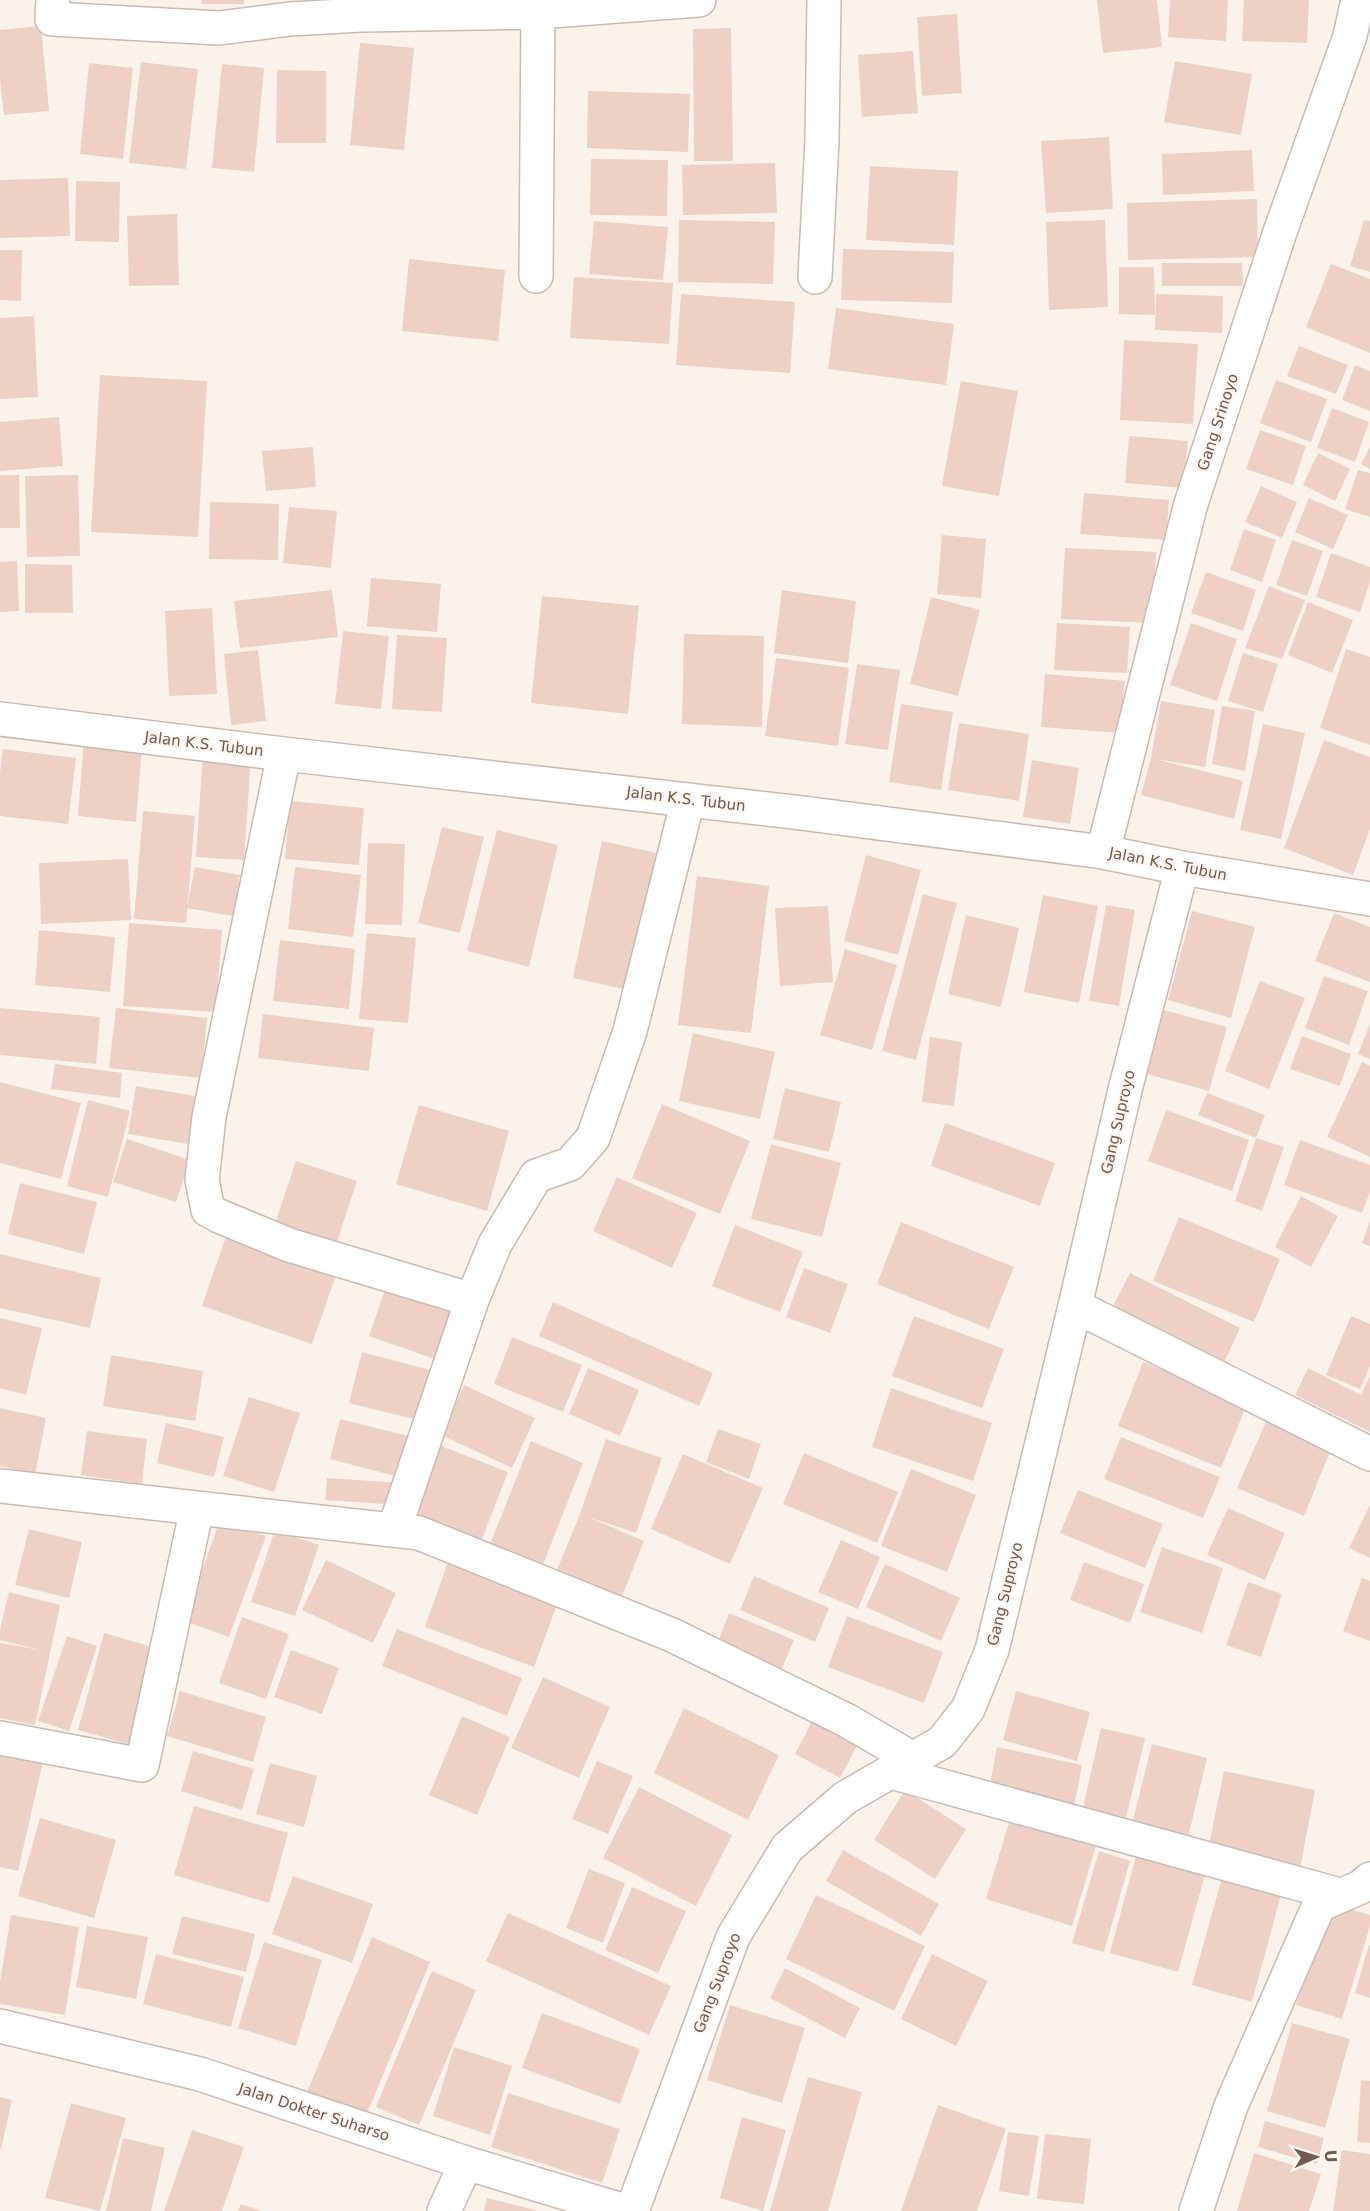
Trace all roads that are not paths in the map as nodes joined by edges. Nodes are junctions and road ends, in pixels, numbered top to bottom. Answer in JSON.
{"nodes":[{"id":1,"x":53,"y":0,"type":"edge"},
{"id":2,"x":699,"y":0,"type":"edge"},
{"id":3,"x":824,"y":0,"type":"edge"},
{"id":4,"x":1358,"y":0,"type":"edge"},
{"id":5,"x":538,"y":12,"type":"junction"},
{"id":6,"x":536,"y":276,"type":"dead end"},
{"id":7,"x":815,"y":277,"type":"dead end"},
{"id":8,"x":0,"y":719,"type":"edge"},
{"id":9,"x":284,"y":754,"type":"junction"},
{"id":10,"x":688,"y":800,"type":"junction"},
{"id":11,"x":1103,"y":852,"type":"junction"},
{"id":12,"x":1182,"y":868,"type":"junction"},
{"id":13,"x":1370,"y":899,"type":"edge"},
{"id":14,"x":472,"y":1300,"type":"junction"},
{"id":15,"x":1075,"y":1306,"type":"junction"},
{"id":16,"x":1370,"y":1454,"type":"edge"},
{"id":17,"x":0,"y":1486,"type":"edge"},
{"id":18,"x":197,"y":1508,"type":"junction"},
{"id":19,"x":394,"y":1530,"type":"junction"},
{"id":20,"x":0,"y":1738,"type":"edge"},
{"id":21,"x":902,"y":1766,"type":"junction"},
{"id":22,"x":1370,"y":1879,"type":"edge"},
{"id":23,"x":1340,"y":1896,"type":"junction"},
{"id":24,"x":0,"y":2026,"type":"edge"},
{"id":25,"x":466,"y":2163,"type":"junction"},
{"id":26,"x":444,"y":2211,"type":"edge"},
{"id":27,"x":625,"y":2211,"type":"edge"},
{"id":28,"x":632,"y":2211,"type":"edge"},
{"id":29,"x":1196,"y":2211,"type":"edge"}],
"edges":[{"from":1,"to":5,"type":"street"},
{"from":2,"to":5,"type":"street"},
{"from":3,"to":7,"type":"street"},
{"from":4,"to":11,"type":"street","name":"Gang Srinoyo"},
{"from":5,"to":6,"type":"street"},
{"from":8,"to":9,"type":"street","name":"Jalan K.S. Tubun"},
{"from":9,"to":10,"type":"street","name":"Jalan K.S. Tubun"},
{"from":9,"to":14,"type":"street"},
{"from":10,"to":11,"type":"street","name":"Jalan K.S. Tubun"},
{"from":10,"to":14,"type":"street"},
{"from":11,"to":12,"type":"street","name":"Jalan K.S. Tubun"},
{"from":12,"to":13,"type":"street","name":"Jalan K.S. Tubun"},
{"from":12,"to":15,"type":"street","name":"Gang Suproyo"},
{"from":14,"to":19,"type":"street"},
{"from":15,"to":16,"type":"street"},
{"from":15,"to":21,"type":"street","name":"Gang Suproyo"},
{"from":17,"to":18,"type":"street"},
{"from":18,"to":19,"type":"street"},
{"from":18,"to":20,"type":"street"},
{"from":19,"to":21,"type":"street"},
{"from":21,"to":23,"type":"street"},
{"from":21,"to":28,"type":"street","name":"Gang Suproyo"},
{"from":22,"to":23,"type":"street"},
{"from":23,"to":29,"type":"street"},
{"from":24,"to":25,"type":"street","name":"Jalan Dokter Suharso"},
{"from":25,"to":26,"type":"street"},
{"from":25,"to":27,"type":"street","name":"Jalan Dokter Suharso"}]}
